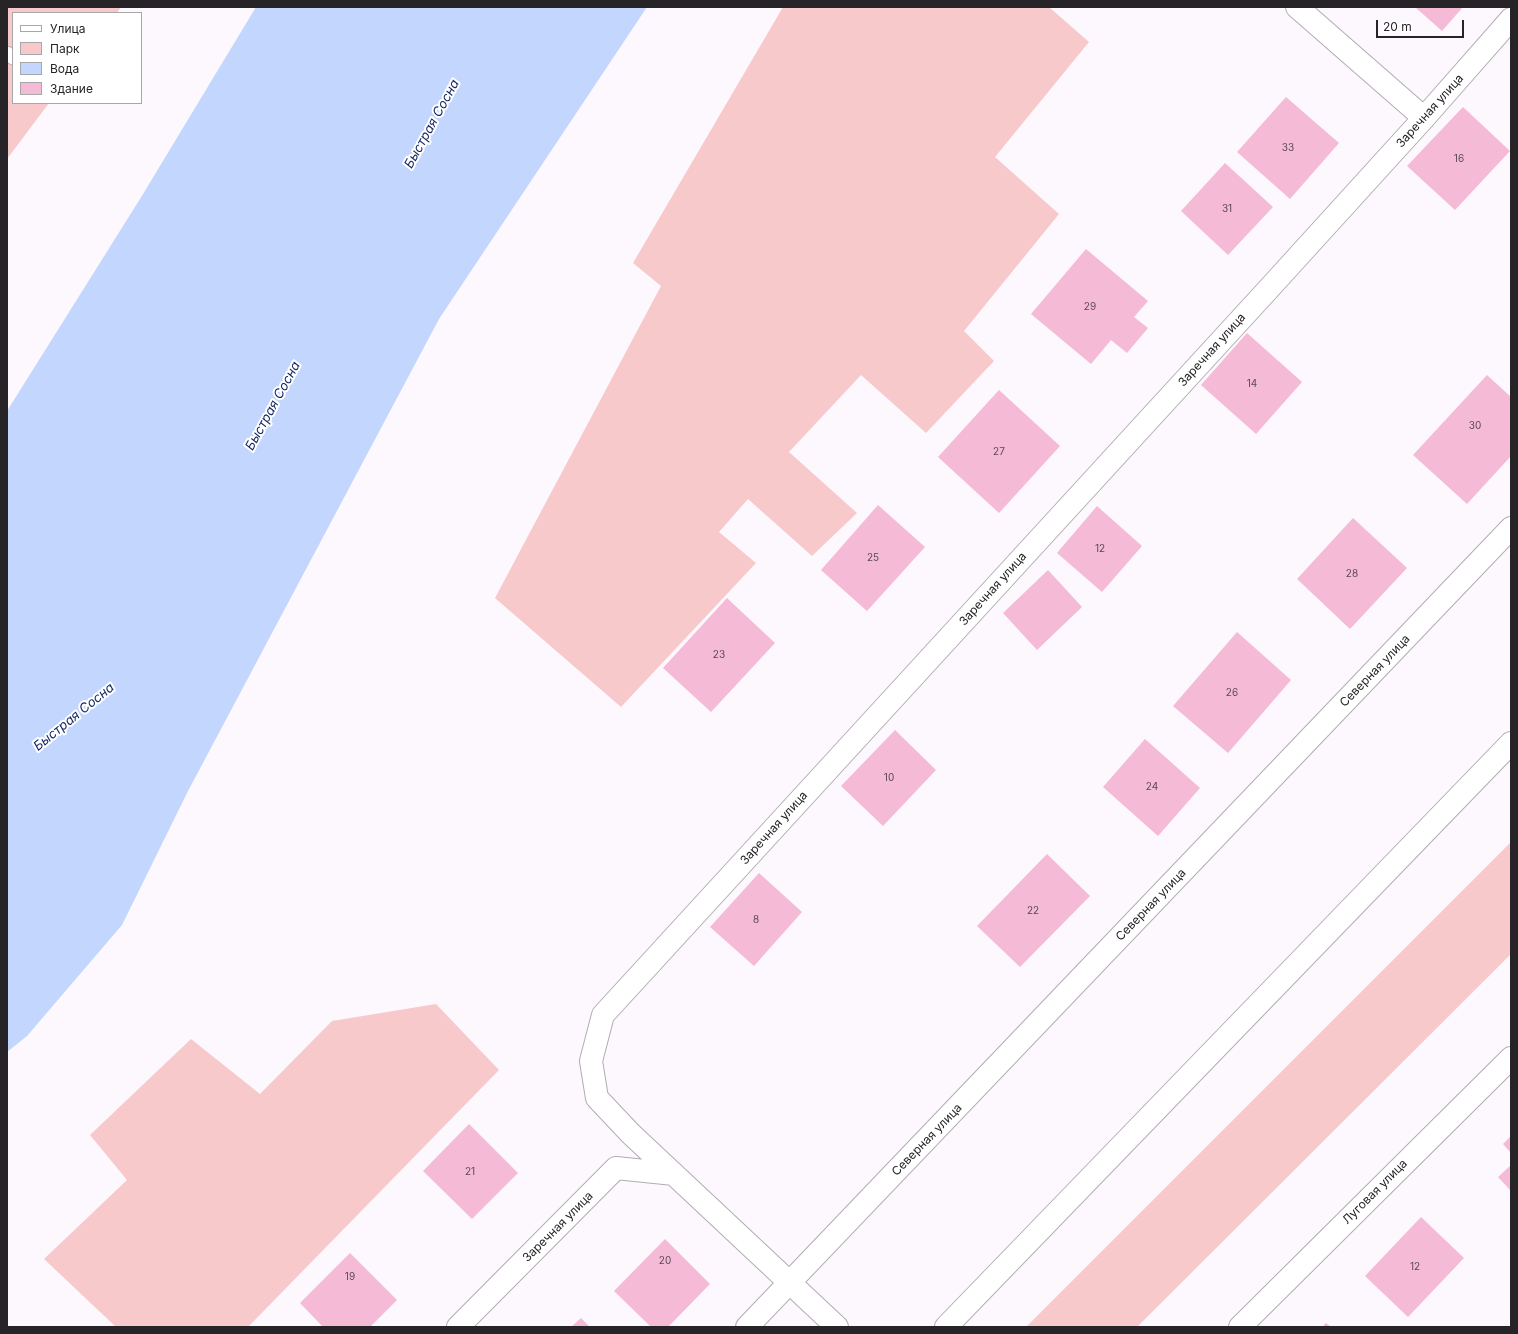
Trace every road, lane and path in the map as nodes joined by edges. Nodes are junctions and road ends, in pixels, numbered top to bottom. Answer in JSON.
{"nodes":[{"id":1,"x":1297,"y":7,"type":"edge"},
{"id":2,"x":1511,"y":19,"type":"edge"},
{"id":3,"x":1424,"y":118,"type":"junction"},
{"id":4,"x":1511,"y":528,"type":"edge"},
{"id":5,"x":1511,"y":743,"type":"edge"},
{"id":6,"x":1511,"y":1058,"type":"edge"},
{"id":7,"x":674,"y":1174,"type":"junction"},
{"id":8,"x":791,"y":1282,"type":"junction"},
{"id":9,"x":458,"y":1327,"type":"edge"},
{"id":10,"x":747,"y":1327,"type":"edge"},
{"id":11,"x":837,"y":1327,"type":"edge"},
{"id":12,"x":946,"y":1327,"type":"edge"},
{"id":13,"x":1240,"y":1327,"type":"edge"}],
"edges":[{"from":1,"to":3,"type":"street"},
{"from":2,"to":3,"type":"street","name":"Заречная улица"},
{"from":3,"to":7,"type":"street","name":"Заречная улица"},
{"from":4,"to":8,"type":"street","name":"Северная улица"},
{"from":5,"to":12,"type":"street"},
{"from":6,"to":13,"type":"street","name":"Луговая улица"},
{"from":7,"to":8,"type":"street","name":"Заречная улица"},
{"from":7,"to":9,"type":"street","name":"Заречная улица"},
{"from":8,"to":10,"type":"street","name":"Северная улица"},
{"from":8,"to":11,"type":"street","name":"Заречная улица"}]}
